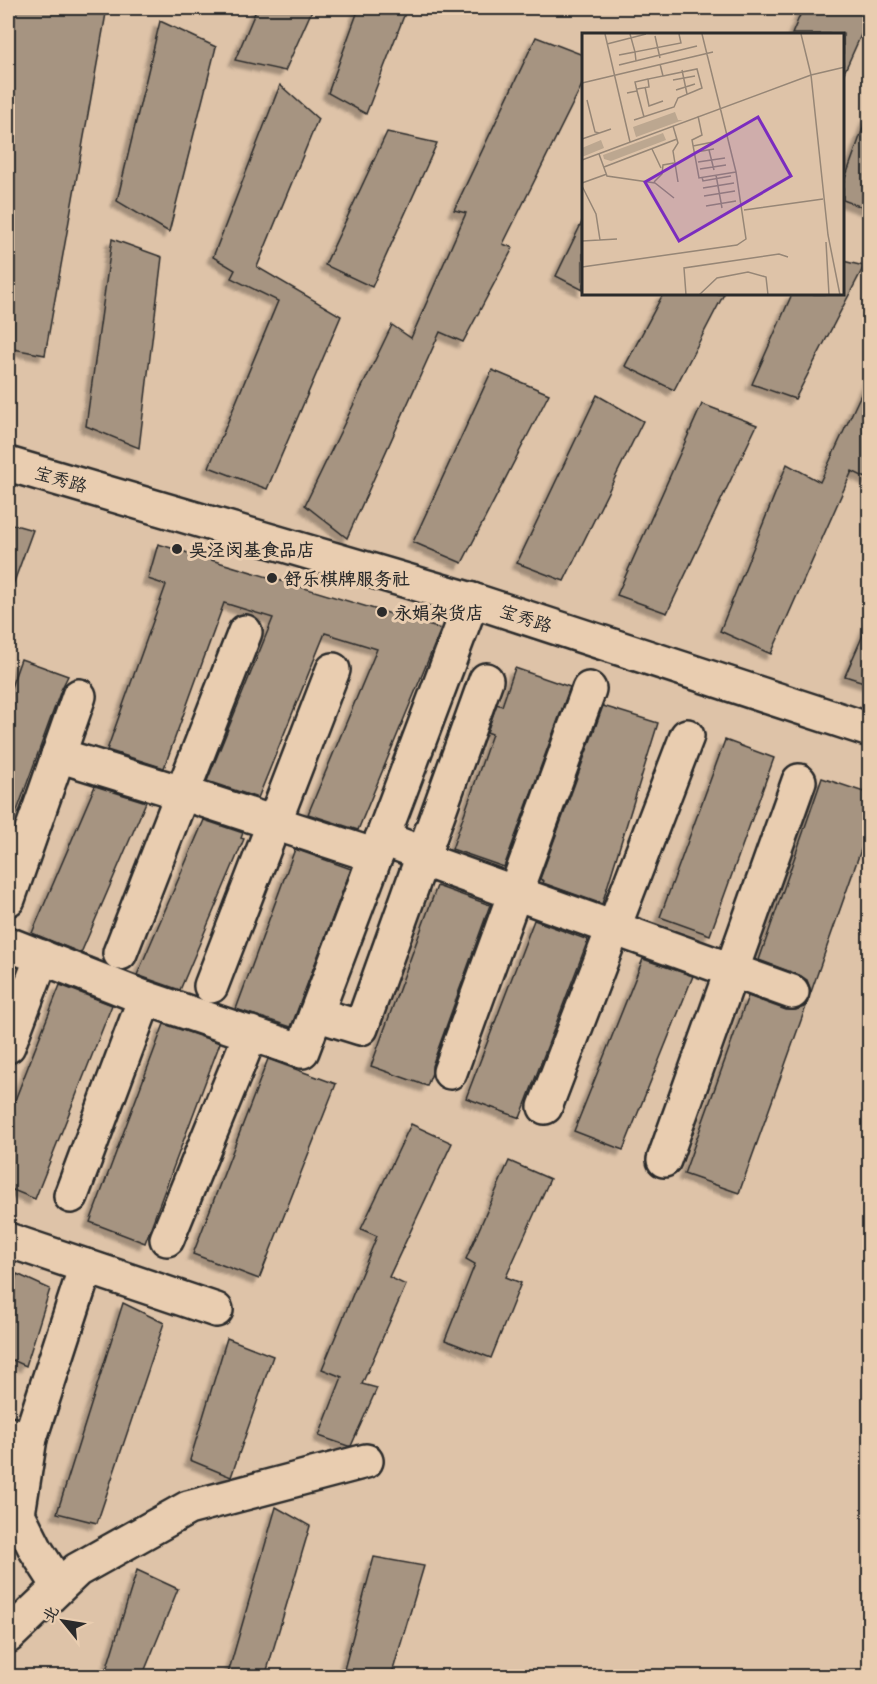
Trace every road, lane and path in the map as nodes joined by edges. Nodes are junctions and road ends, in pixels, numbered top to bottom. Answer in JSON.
{"nodes":[{"id":1,"x":8,"y":464,"type":"edge"},
{"id":2,"x":472,"y":600,"type":"junction"},
{"id":3,"x":245,"y":632,"type":"dead end"},
{"id":4,"x":333,"y":670,"type":"dead end"},
{"id":5,"x":486,"y":680,"type":"dead end"},
{"id":6,"x":589,"y":689,"type":"dead end"},
{"id":7,"x":79,"y":696,"type":"dead end"},
{"id":8,"x":870,"y":730,"type":"edge"},
{"id":9,"x":687,"y":736,"type":"dead end"},
{"id":10,"x":58,"y":755,"type":"junction"},
{"id":11,"x":799,"y":781,"type":"dead end"},
{"id":12,"x":182,"y":793,"type":"junction"},
{"id":13,"x":275,"y":823,"type":"junction"},
{"id":14,"x":379,"y":847,"type":"junction"},
{"id":15,"x":422,"y":857,"type":"junction"},
{"id":16,"x":515,"y":893,"type":"junction"},
{"id":17,"x":8,"y":899,"type":"edge"},
{"id":18,"x":614,"y":928,"type":"junction"},
{"id":19,"x":8,"y":944,"type":"edge"},
{"id":20,"x":120,"y":953,"type":"dead end"},
{"id":21,"x":42,"y":957,"type":"junction"},
{"id":22,"x":730,"y":970,"type":"junction"},
{"id":23,"x":212,"y":986,"type":"dead end"},
{"id":24,"x":792,"y":992,"type":"dead end"},
{"id":25,"x":146,"y":998,"type":"junction"},
{"id":26,"x":316,"y":1014,"type":"junction"},
{"id":27,"x":251,"y":1033,"type":"junction"},
{"id":28,"x":8,"y":1046,"type":"edge"},
{"id":29,"x":450,"y":1072,"type":"dead end"},
{"id":30,"x":545,"y":1107,"type":"dead end"},
{"id":31,"x":664,"y":1160,"type":"dead end"},
{"id":32,"x":71,"y":1196,"type":"dead end"},
{"id":33,"x":167,"y":1239,"type":"dead end"},
{"id":34,"x":8,"y":1240,"type":"edge"},
{"id":35,"x":86,"y":1266,"type":"junction"},
{"id":36,"x":216,"y":1310,"type":"dead end"},
{"id":37,"x":19,"y":1436,"type":"edge"},
{"id":38,"x":366,"y":1461,"type":"dead end"},
{"id":39,"x":59,"y":1586,"type":"junction"},
{"id":40,"x":8,"y":1636,"type":"edge"}],
"edges":[{"from":1,"to":2,"type":"street","name":"宝秀路"},
{"from":2,"to":8,"type":"street","name":"宝秀路"},
{"from":2,"to":14,"type":"street"},
{"from":3,"to":12,"type":"street"},
{"from":4,"to":13,"type":"street"},
{"from":5,"to":15,"type":"street"},
{"from":6,"to":16,"type":"street"},
{"from":7,"to":10,"type":"street"},
{"from":9,"to":18,"type":"street"},
{"from":10,"to":12,"type":"street"},
{"from":10,"to":17,"type":"street"},
{"from":11,"to":22,"type":"street"},
{"from":12,"to":13,"type":"street"},
{"from":12,"to":20,"type":"street"},
{"from":13,"to":14,"type":"street"},
{"from":13,"to":23,"type":"street"},
{"from":14,"to":15,"type":"street"},
{"from":14,"to":26,"type":"street"},
{"from":15,"to":16,"type":"street"},
{"from":15,"to":26,"type":"street"},
{"from":16,"to":18,"type":"street"},
{"from":16,"to":29,"type":"street"},
{"from":18,"to":22,"type":"street"},
{"from":18,"to":30,"type":"street"},
{"from":19,"to":21,"type":"street"},
{"from":21,"to":25,"type":"street"},
{"from":21,"to":28,"type":"street"},
{"from":22,"to":24,"type":"street"},
{"from":22,"to":31,"type":"street"},
{"from":25,"to":27,"type":"street"},
{"from":25,"to":32,"type":"street"},
{"from":26,"to":27,"type":"street"},
{"from":27,"to":33,"type":"street"},
{"from":34,"to":35,"type":"street"},
{"from":35,"to":36,"type":"street"},
{"from":35,"to":37,"type":"street"},
{"from":37,"to":39,"type":"street"},
{"from":38,"to":39,"type":"street"},
{"from":39,"to":40,"type":"street"}]}
